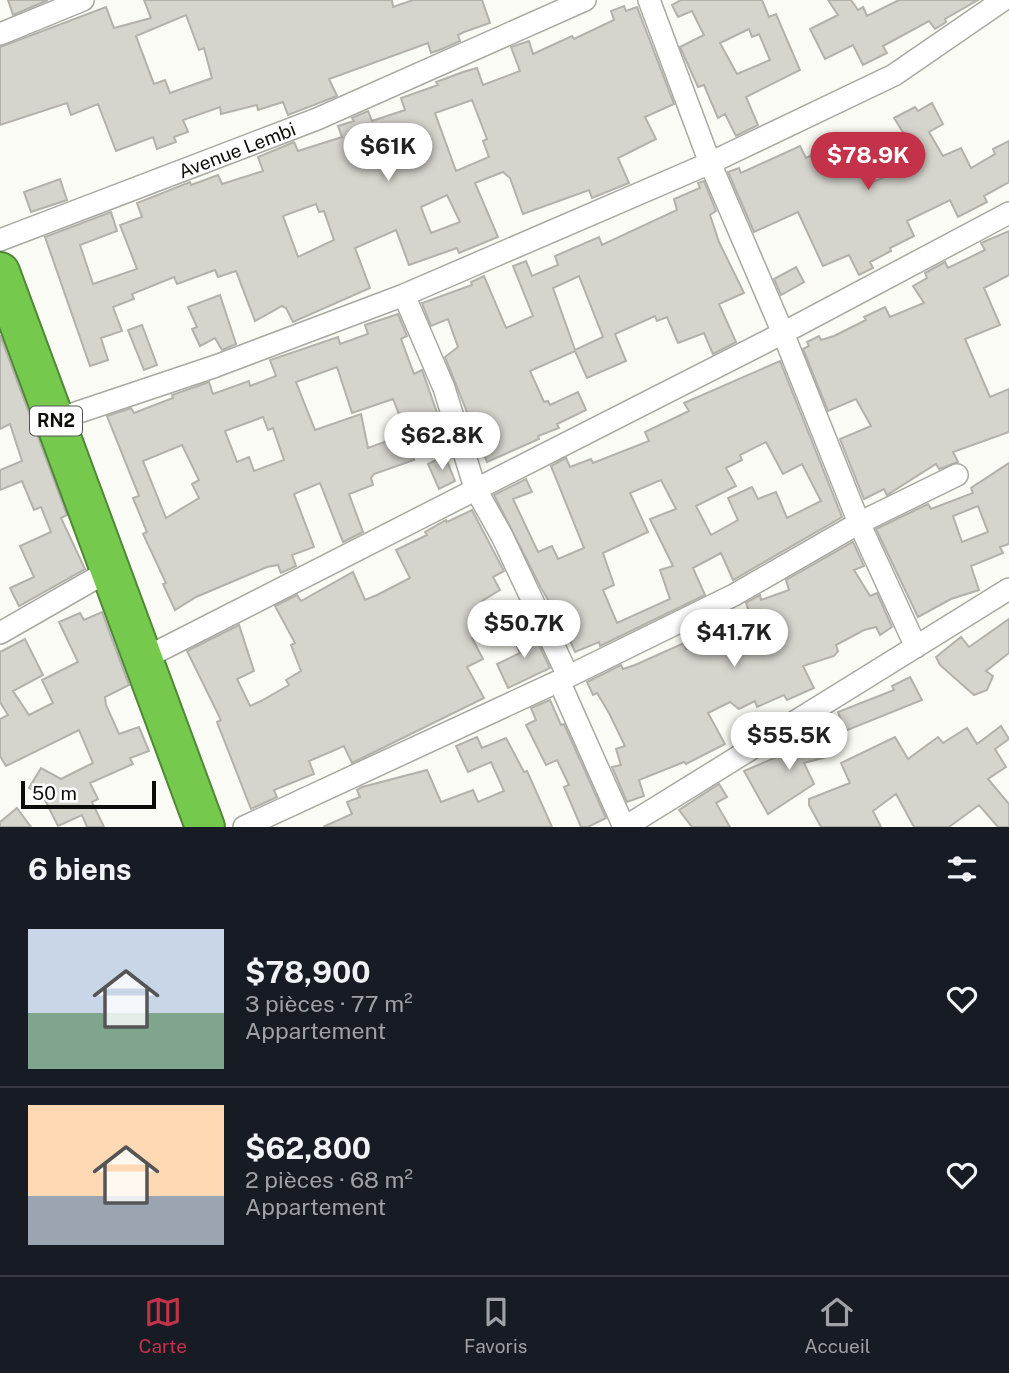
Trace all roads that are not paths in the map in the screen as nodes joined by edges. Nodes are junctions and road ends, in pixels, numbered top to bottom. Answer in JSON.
{"nodes":[{"id":1,"x":83,"y":0,"type":"edge"},
{"id":2,"x":585,"y":0,"type":"edge"},
{"id":3,"x":649,"y":0,"type":"edge"},
{"id":4,"x":1003,"y":0,"type":"edge"},
{"id":5,"x":0,"y":34,"type":"edge"},
{"id":6,"x":710,"y":163,"type":"junction"},
{"id":7,"x":1009,"y":213,"type":"edge"},
{"id":8,"x":0,"y":240,"type":"edge"},
{"id":9,"x":0,"y":272,"type":"edge"},
{"id":10,"x":404,"y":295,"type":"junction"},
{"id":11,"x":783,"y":333,"type":"junction"},
{"id":12,"x":55,"y":420,"type":"junction"},
{"id":13,"x":957,"y":475,"type":"dead end"},
{"id":14,"x":475,"y":488,"type":"junction"},
{"id":15,"x":859,"y":523,"type":"junction"},
{"id":16,"x":110,"y":570,"type":"junction"},
{"id":17,"x":1007,"y":593,"type":"edge"},
{"id":18,"x":0,"y":633,"type":"edge"},
{"id":19,"x":916,"y":647,"type":"junction"},
{"id":20,"x":143,"y":659,"type":"junction"},
{"id":21,"x":563,"y":678,"type":"junction"},
{"id":22,"x":205,"y":827,"type":"edge"},
{"id":23,"x":244,"y":827,"type":"edge"},
{"id":24,"x":625,"y":827,"type":"edge"}],
"edges":[{"from":1,"to":5,"type":"street"},
{"from":2,"to":8,"type":"street","name":"Avenue Lembi"},
{"from":3,"to":6,"type":"street"},
{"from":4,"to":6,"type":"street"},
{"from":6,"to":10,"type":"street"},
{"from":6,"to":11,"type":"street"},
{"from":7,"to":11,"type":"street"},
{"from":9,"to":12,"type":"highway","number":"RN2"},
{"from":10,"to":12,"type":"street"},
{"from":10,"to":14,"type":"street"},
{"from":11,"to":14,"type":"street"},
{"from":11,"to":15,"type":"street"},
{"from":12,"to":16,"type":"highway","number":"RN2"},
{"from":13,"to":15,"type":"street"},
{"from":14,"to":20,"type":"street"},
{"from":14,"to":21,"type":"street"},
{"from":15,"to":19,"type":"street"},
{"from":15,"to":21,"type":"street"},
{"from":16,"to":18,"type":"street"},
{"from":16,"to":20,"type":"highway","number":"RN2"},
{"from":17,"to":19,"type":"street"},
{"from":19,"to":24,"type":"street"},
{"from":20,"to":22,"type":"highway","number":"RN2"},
{"from":21,"to":23,"type":"street"},
{"from":21,"to":24,"type":"street"}]}
